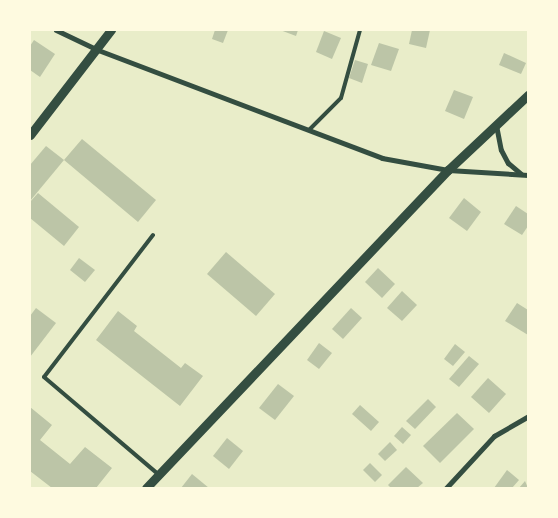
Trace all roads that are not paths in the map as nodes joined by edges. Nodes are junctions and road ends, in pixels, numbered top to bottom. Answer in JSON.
{"nodes":[{"id":1,"x":56,"y":30,"type":"edge"},
{"id":2,"x":111,"y":30,"type":"edge"},
{"id":3,"x":360,"y":30,"type":"edge"},
{"id":4,"x":98,"y":50,"type":"junction"},
{"id":5,"x":528,"y":95,"type":"edge"},
{"id":6,"x":496,"y":125,"type":"junction"},
{"id":7,"x":309,"y":130,"type":"junction"},
{"id":8,"x":30,"y":134,"type":"edge"},
{"id":9,"x":448,"y":170,"type":"junction"},
{"id":10,"x":525,"y":175,"type":"edge"},
{"id":11,"x":153,"y":235,"type":"dead end"},
{"id":12,"x":528,"y":416,"type":"edge"},
{"id":13,"x":159,"y":475,"type":"junction"},
{"id":14,"x":146,"y":488,"type":"edge"},
{"id":15,"x":446,"y":488,"type":"edge"}],
"edges":[{"from":1,"to":4,"type":"street"},
{"from":2,"to":4,"type":"street"},
{"from":3,"to":7,"type":"lane"},
{"from":4,"to":7,"type":"street"},
{"from":4,"to":8,"type":"street"},
{"from":5,"to":6,"type":"street"},
{"from":6,"to":9,"type":"street"},
{"from":6,"to":10,"type":"street"},
{"from":7,"to":9,"type":"street"},
{"from":9,"to":10,"type":"street"},
{"from":9,"to":13,"type":"street"},
{"from":11,"to":13,"type":"lane"},
{"from":12,"to":15,"type":"street"},
{"from":13,"to":14,"type":"street"}]}
